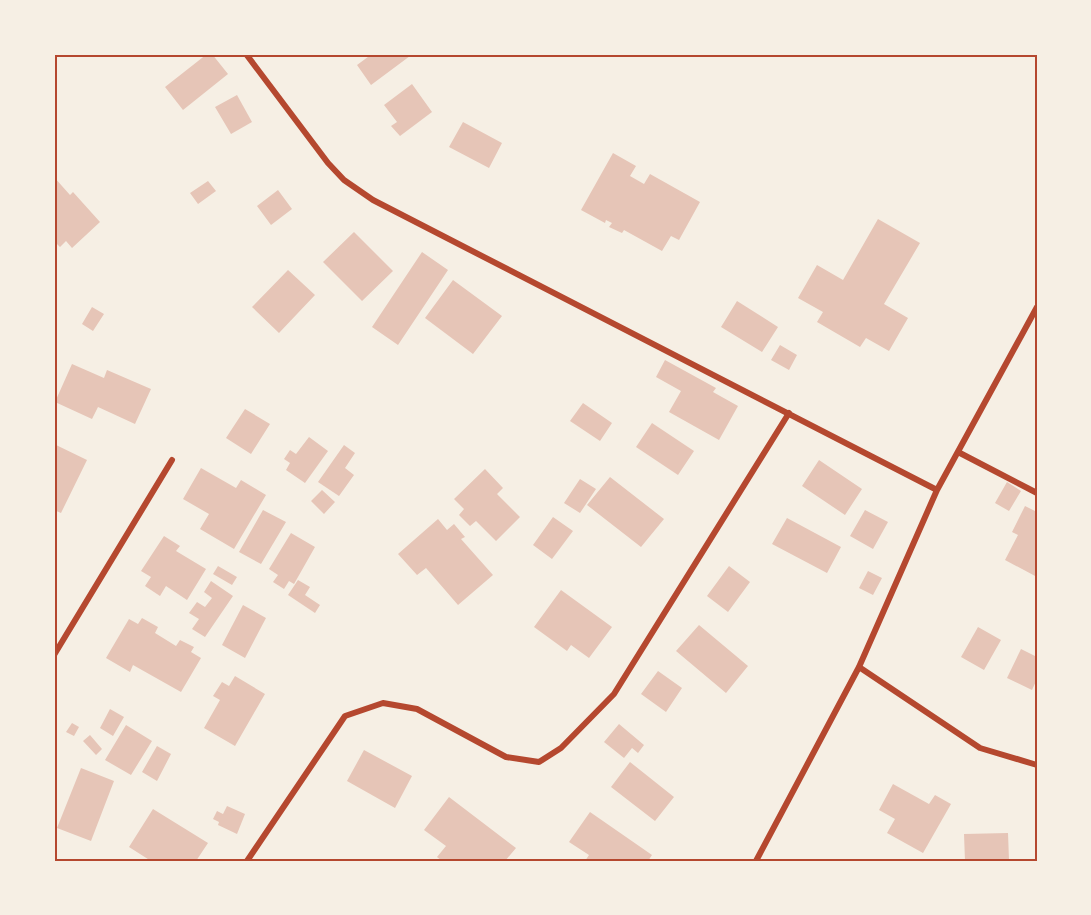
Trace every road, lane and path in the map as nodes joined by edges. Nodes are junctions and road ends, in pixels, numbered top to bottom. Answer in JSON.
{"nodes":[{"id":1,"x":246,"y":54,"type":"edge"},
{"id":2,"x":1037,"y":307,"type":"edge"},
{"id":3,"x":789,"y":413,"type":"junction"},
{"id":4,"x":958,"y":452,"type":"junction"},
{"id":5,"x":172,"y":460,"type":"dead end"},
{"id":6,"x":938,"y":490,"type":"junction"},
{"id":7,"x":1037,"y":494,"type":"edge"},
{"id":8,"x":54,"y":655,"type":"edge"},
{"id":9,"x":859,"y":667,"type":"junction"},
{"id":10,"x":1037,"y":765,"type":"edge"},
{"id":11,"x":248,"y":861,"type":"edge"},
{"id":12,"x":756,"y":861,"type":"edge"}],
"edges":[{"from":1,"to":3,"type":"street"},
{"from":2,"to":4,"type":"street"},
{"from":3,"to":6,"type":"street"},
{"from":3,"to":11,"type":"street"},
{"from":4,"to":6,"type":"street"},
{"from":4,"to":7,"type":"street"},
{"from":5,"to":8,"type":"street"},
{"from":6,"to":9,"type":"street"},
{"from":9,"to":10,"type":"street"},
{"from":9,"to":12,"type":"street"}]}
